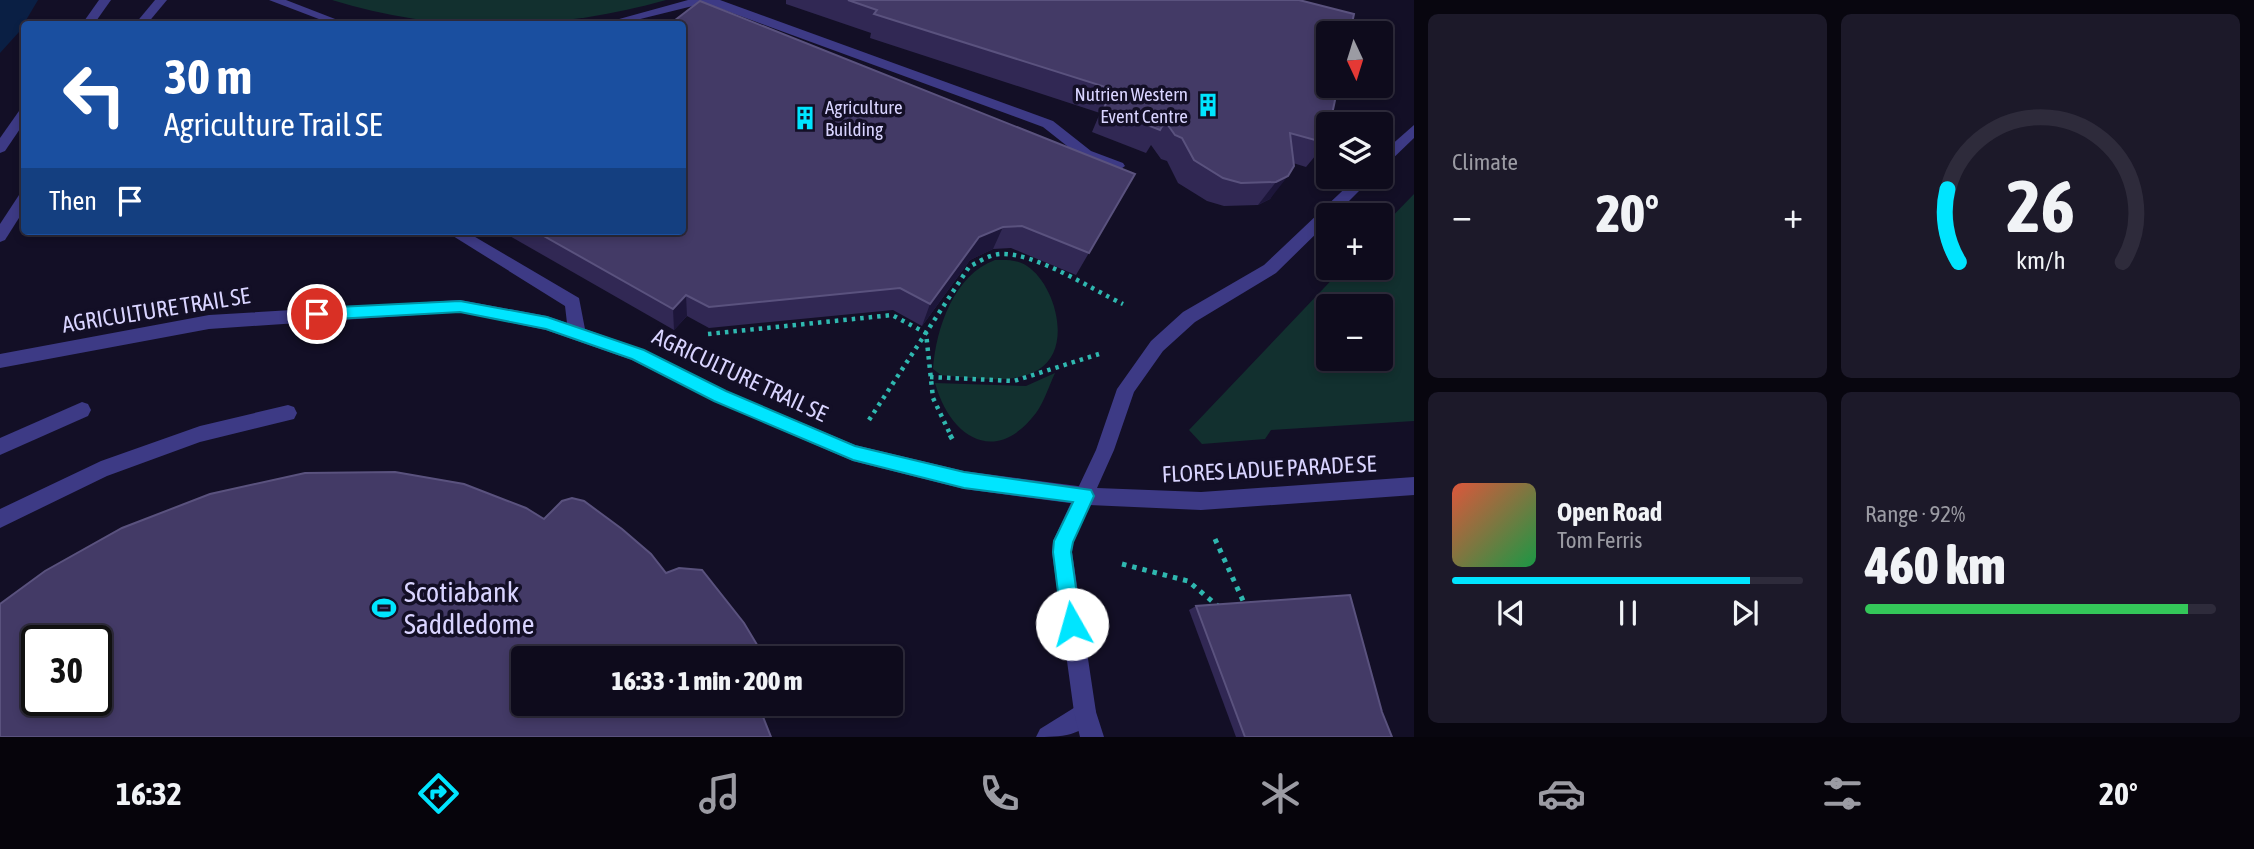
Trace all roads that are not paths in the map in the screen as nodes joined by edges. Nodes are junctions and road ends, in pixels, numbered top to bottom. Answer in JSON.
{"nodes":[{"id":1,"x":105,"y":0,"type":"edge"},
{"id":2,"x":161,"y":0,"type":"edge"},
{"id":3,"x":275,"y":0,"type":"edge"},
{"id":4,"x":702,"y":0,"type":"edge"},
{"id":5,"x":709,"y":0,"type":"edge"},
{"id":6,"x":93,"y":21,"type":"edge"},
{"id":7,"x":144,"y":21,"type":"edge"},
{"id":8,"x":334,"y":21,"type":"edge"},
{"id":9,"x":619,"y":21,"type":"edge"},
{"id":10,"x":21,"y":118,"type":"edge"},
{"id":11,"x":1414,"y":130,"type":"edge"},
{"id":12,"x":0,"y":148,"type":"edge"},
{"id":13,"x":1393,"y":150,"type":"edge"},
{"id":14,"x":1118,"y":166,"type":"edge"},
{"id":15,"x":1353,"y":189,"type":"edge"},
{"id":16,"x":21,"y":204,"type":"edge"},
{"id":17,"x":460,"y":235,"type":"edge"},
{"id":18,"x":0,"y":236,"type":"edge"},
{"id":19,"x":577,"y":333,"type":"junction"},
{"id":20,"x":0,"y":361,"type":"edge"},
{"id":21,"x":82,"y":410,"type":"dead end"},
{"id":22,"x":288,"y":413,"type":"dead end"},
{"id":23,"x":0,"y":447,"type":"edge"},
{"id":24,"x":1414,"y":486,"type":"edge"},
{"id":25,"x":1085,"y":496,"type":"junction"},
{"id":26,"x":0,"y":519,"type":"edge"},
{"id":27,"x":1085,"y":712,"type":"junction"},
{"id":28,"x":1048,"y":737,"type":"edge"},
{"id":29,"x":1092,"y":737,"type":"edge"}],
"edges":[{"from":1,"to":6,"type":"street"},
{"from":2,"to":7,"type":"street"},
{"from":3,"to":8,"type":"street"},
{"from":4,"to":9,"type":"street"},
{"from":5,"to":14,"type":"street"},
{"from":10,"to":12,"type":"street"},
{"from":11,"to":13,"type":"street"},
{"from":15,"to":25,"type":"street"},
{"from":16,"to":18,"type":"street"},
{"from":17,"to":19,"type":"street"},
{"from":19,"to":20,"type":"street","name":"AGRICULTURE TRAIL SE"},
{"from":19,"to":25,"type":"street","name":"AGRICULTURE TRAIL SE"},
{"from":21,"to":23,"type":"street"},
{"from":22,"to":26,"type":"street"},
{"from":24,"to":25,"type":"street","name":"FLORES LADUE PARADE SE"},
{"from":25,"to":27,"type":"street"},
{"from":27,"to":28,"type":"street"},
{"from":27,"to":29,"type":"street"}]}
